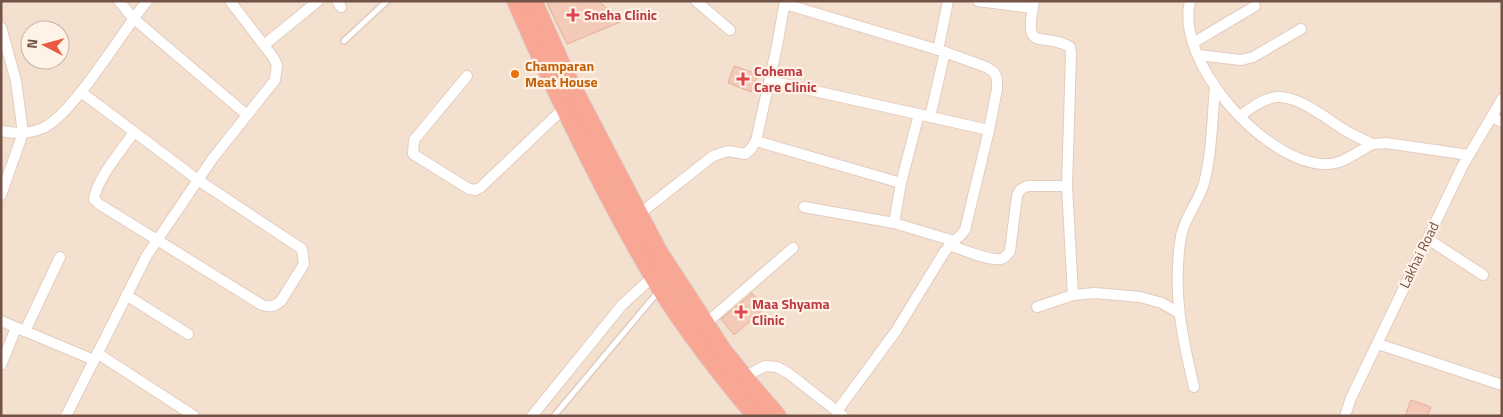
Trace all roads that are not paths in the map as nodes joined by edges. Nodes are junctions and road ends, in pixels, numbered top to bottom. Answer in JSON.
{"nodes":[{"id":1,"x":119,"y":1,"type":"edge"},
{"id":2,"x":147,"y":1,"type":"edge"},
{"id":3,"x":230,"y":1,"type":"edge"},
{"id":4,"x":318,"y":1,"type":"edge"},
{"id":5,"x":387,"y":1,"type":"edge"},
{"id":6,"x":516,"y":1,"type":"edge"},
{"id":7,"x":532,"y":1,"type":"edge"},
{"id":8,"x":696,"y":1,"type":"edge"},
{"id":9,"x":948,"y":1,"type":"edge"},
{"id":10,"x":978,"y":1,"type":"edge"},
{"id":11,"x":1190,"y":1,"type":"edge"},
{"id":12,"x":785,"y":3,"type":"edge"},
{"id":13,"x":1033,"y":5,"type":"edge"},
{"id":14,"x":1255,"y":6,"type":"dead end"},
{"id":15,"x":133,"y":18,"type":"junction"},
{"id":16,"x":1,"y":27,"type":"edge"},
{"id":17,"x":1301,"y":29,"type":"dead end"},
{"id":18,"x":730,"y":30,"type":"dead end"},
{"id":19,"x":344,"y":41,"type":"dead end"},
{"id":20,"x":1193,"y":44,"type":"junction"},
{"id":21,"x":264,"y":45,"type":"junction"},
{"id":22,"x":942,"y":51,"type":"junction"},
{"id":23,"x":1198,"y":55,"type":"junction"},
{"id":24,"x":467,"y":76,"type":"dead end"},
{"id":25,"x":770,"y":81,"type":"junction"},
{"id":26,"x":1216,"y":88,"type":"junction"},
{"id":27,"x":81,"y":92,"type":"junction"},
{"id":28,"x":1502,"y":99,"type":"edge"},
{"id":29,"x":564,"y":108,"type":"junction"},
{"id":30,"x":919,"y":114,"type":"junction"},
{"id":31,"x":247,"y":115,"type":"junction"},
{"id":32,"x":1240,"y":116,"type":"junction"},
{"id":33,"x":1492,"y":116,"type":"junction"},
{"id":34,"x":930,"y":117,"type":"junction"},
{"id":35,"x":1502,"y":122,"type":"edge"},
{"id":36,"x":989,"y":130,"type":"junction"},
{"id":37,"x":1,"y":131,"type":"edge"},
{"id":38,"x":134,"y":132,"type":"junction"},
{"id":39,"x":23,"y":133,"type":"junction"},
{"id":40,"x":756,"y":141,"type":"junction"},
{"id":41,"x":1373,"y":144,"type":"junction"},
{"id":42,"x":1469,"y":155,"type":"junction"},
{"id":43,"x":198,"y":180,"type":"junction"},
{"id":44,"x":901,"y":183,"type":"junction"},
{"id":45,"x":1067,"y":186,"type":"junction"},
{"id":46,"x":1,"y":194,"type":"edge"},
{"id":47,"x":804,"y":207,"type":"dead end"},
{"id":48,"x":638,"y":215,"type":"junction"},
{"id":49,"x":894,"y":223,"type":"junction"},
{"id":50,"x":1428,"y":239,"type":"junction"},
{"id":51,"x":157,"y":240,"type":"junction"},
{"id":52,"x":951,"y":243,"type":"junction"},
{"id":53,"x":793,"y":248,"type":"dead end"},
{"id":54,"x":60,"y":257,"type":"dead end"},
{"id":55,"x":661,"y":276,"type":"junction"},
{"id":56,"x":1483,"y":276,"type":"dead end"},
{"id":57,"x":126,"y":295,"type":"junction"},
{"id":58,"x":1074,"y":295,"type":"junction"},
{"id":59,"x":1038,"y":307,"type":"dead end"},
{"id":60,"x":1179,"y":313,"type":"junction"},
{"id":61,"x":1,"y":322,"type":"edge"},
{"id":62,"x":705,"y":324,"type":"junction"},
{"id":63,"x":21,"y":329,"type":"junction"},
{"id":64,"x":188,"y":334,"type":"dead end"},
{"id":65,"x":1378,"y":344,"type":"junction"},
{"id":66,"x":95,"y":356,"type":"junction"},
{"id":67,"x":1,"y":365,"type":"edge"},
{"id":68,"x":744,"y":377,"type":"junction"},
{"id":69,"x":1502,"y":385,"type":"edge"},
{"id":70,"x":1194,"y":387,"type":"dead end"},
{"id":71,"x":840,"y":414,"type":"edge"},
{"id":72,"x":1347,"y":415,"type":"edge"},
{"id":73,"x":66,"y":416,"type":"edge"},
{"id":74,"x":194,"y":416,"type":"edge"},
{"id":75,"x":532,"y":416,"type":"edge"},
{"id":76,"x":554,"y":416,"type":"edge"},
{"id":77,"x":756,"y":416,"type":"edge"},
{"id":78,"x":777,"y":416,"type":"edge"}],
"edges":[{"from":1,"to":15,"type":"street"},
{"from":2,"to":15,"type":"street"},
{"from":3,"to":21,"type":"street"},
{"from":4,"to":21,"type":"street"},
{"from":5,"to":19,"type":"lane"},
{"from":6,"to":29,"type":"highway"},
{"from":7,"to":48,"type":"highway"},
{"from":8,"to":18,"type":"street"},
{"from":9,"to":22,"type":"street"},
{"from":10,"to":13,"type":"street"},
{"from":11,"to":20,"type":"street"},
{"from":12,"to":22,"type":"street"},
{"from":12,"to":25,"type":"street"},
{"from":13,"to":45,"type":"street"},
{"from":14,"to":20,"type":"street"},
{"from":15,"to":27,"type":"street"},
{"from":15,"to":31,"type":"street"},
{"from":16,"to":39,"type":"street"},
{"from":17,"to":23,"type":"street"},
{"from":20,"to":23,"type":"street"},
{"from":21,"to":31,"type":"street"},
{"from":22,"to":34,"type":"street"},
{"from":22,"to":36,"type":"street"},
{"from":23,"to":26,"type":"street"},
{"from":24,"to":29,"type":"street"},
{"from":25,"to":30,"type":"street"},
{"from":25,"to":40,"type":"street"},
{"from":26,"to":32,"type":"street"},
{"from":26,"to":60,"type":"street"},
{"from":27,"to":38,"type":"street"},
{"from":27,"to":39,"type":"street"},
{"from":28,"to":33,"type":"street","name":"Lakhai Road"},
{"from":29,"to":55,"type":"highway"},
{"from":30,"to":34,"type":"street"},
{"from":30,"to":44,"type":"street"},
{"from":31,"to":43,"type":"street"},
{"from":32,"to":41,"type":"street"},
{"from":32,"to":41,"type":"street"},
{"from":33,"to":35,"type":"street"},
{"from":33,"to":42,"type":"street","name":"Lakhai Road"},
{"from":34,"to":36,"type":"street"},
{"from":36,"to":52,"type":"street"},
{"from":37,"to":39,"type":"street"},
{"from":38,"to":43,"type":"street"},
{"from":38,"to":51,"type":"street"},
{"from":39,"to":46,"type":"street"},
{"from":40,"to":44,"type":"street"},
{"from":40,"to":48,"type":"street"},
{"from":41,"to":42,"type":"street"},
{"from":42,"to":50,"type":"street","name":"Lakhai Road"},
{"from":43,"to":51,"type":"street"},
{"from":43,"to":51,"type":"street"},
{"from":44,"to":49,"type":"street"},
{"from":45,"to":52,"type":"street"},
{"from":45,"to":58,"type":"street"},
{"from":47,"to":49,"type":"street"},
{"from":48,"to":55,"type":"highway"},
{"from":49,"to":52,"type":"street"},
{"from":50,"to":56,"type":"street"},
{"from":50,"to":65,"type":"street","name":"Lakhai Road"},
{"from":51,"to":57,"type":"street"},
{"from":52,"to":71,"type":"street"},
{"from":53,"to":62,"type":"street"},
{"from":54,"to":63,"type":"street"},
{"from":55,"to":62,"type":"highway"},
{"from":55,"to":75,"type":"street"},
{"from":55,"to":76,"type":"lane"},
{"from":55,"to":77,"type":"highway"},
{"from":57,"to":64,"type":"street"},
{"from":57,"to":66,"type":"street"},
{"from":58,"to":59,"type":"street"},
{"from":58,"to":60,"type":"street"},
{"from":60,"to":70,"type":"street"},
{"from":61,"to":63,"type":"street"},
{"from":62,"to":68,"type":"highway"},
{"from":63,"to":66,"type":"street"},
{"from":63,"to":67,"type":"street"},
{"from":65,"to":69,"type":"street"},
{"from":65,"to":72,"type":"street","name":"Lakhai Road"},
{"from":66,"to":73,"type":"street"},
{"from":66,"to":74,"type":"street"},
{"from":68,"to":71,"type":"street"},
{"from":68,"to":78,"type":"highway"}]}
